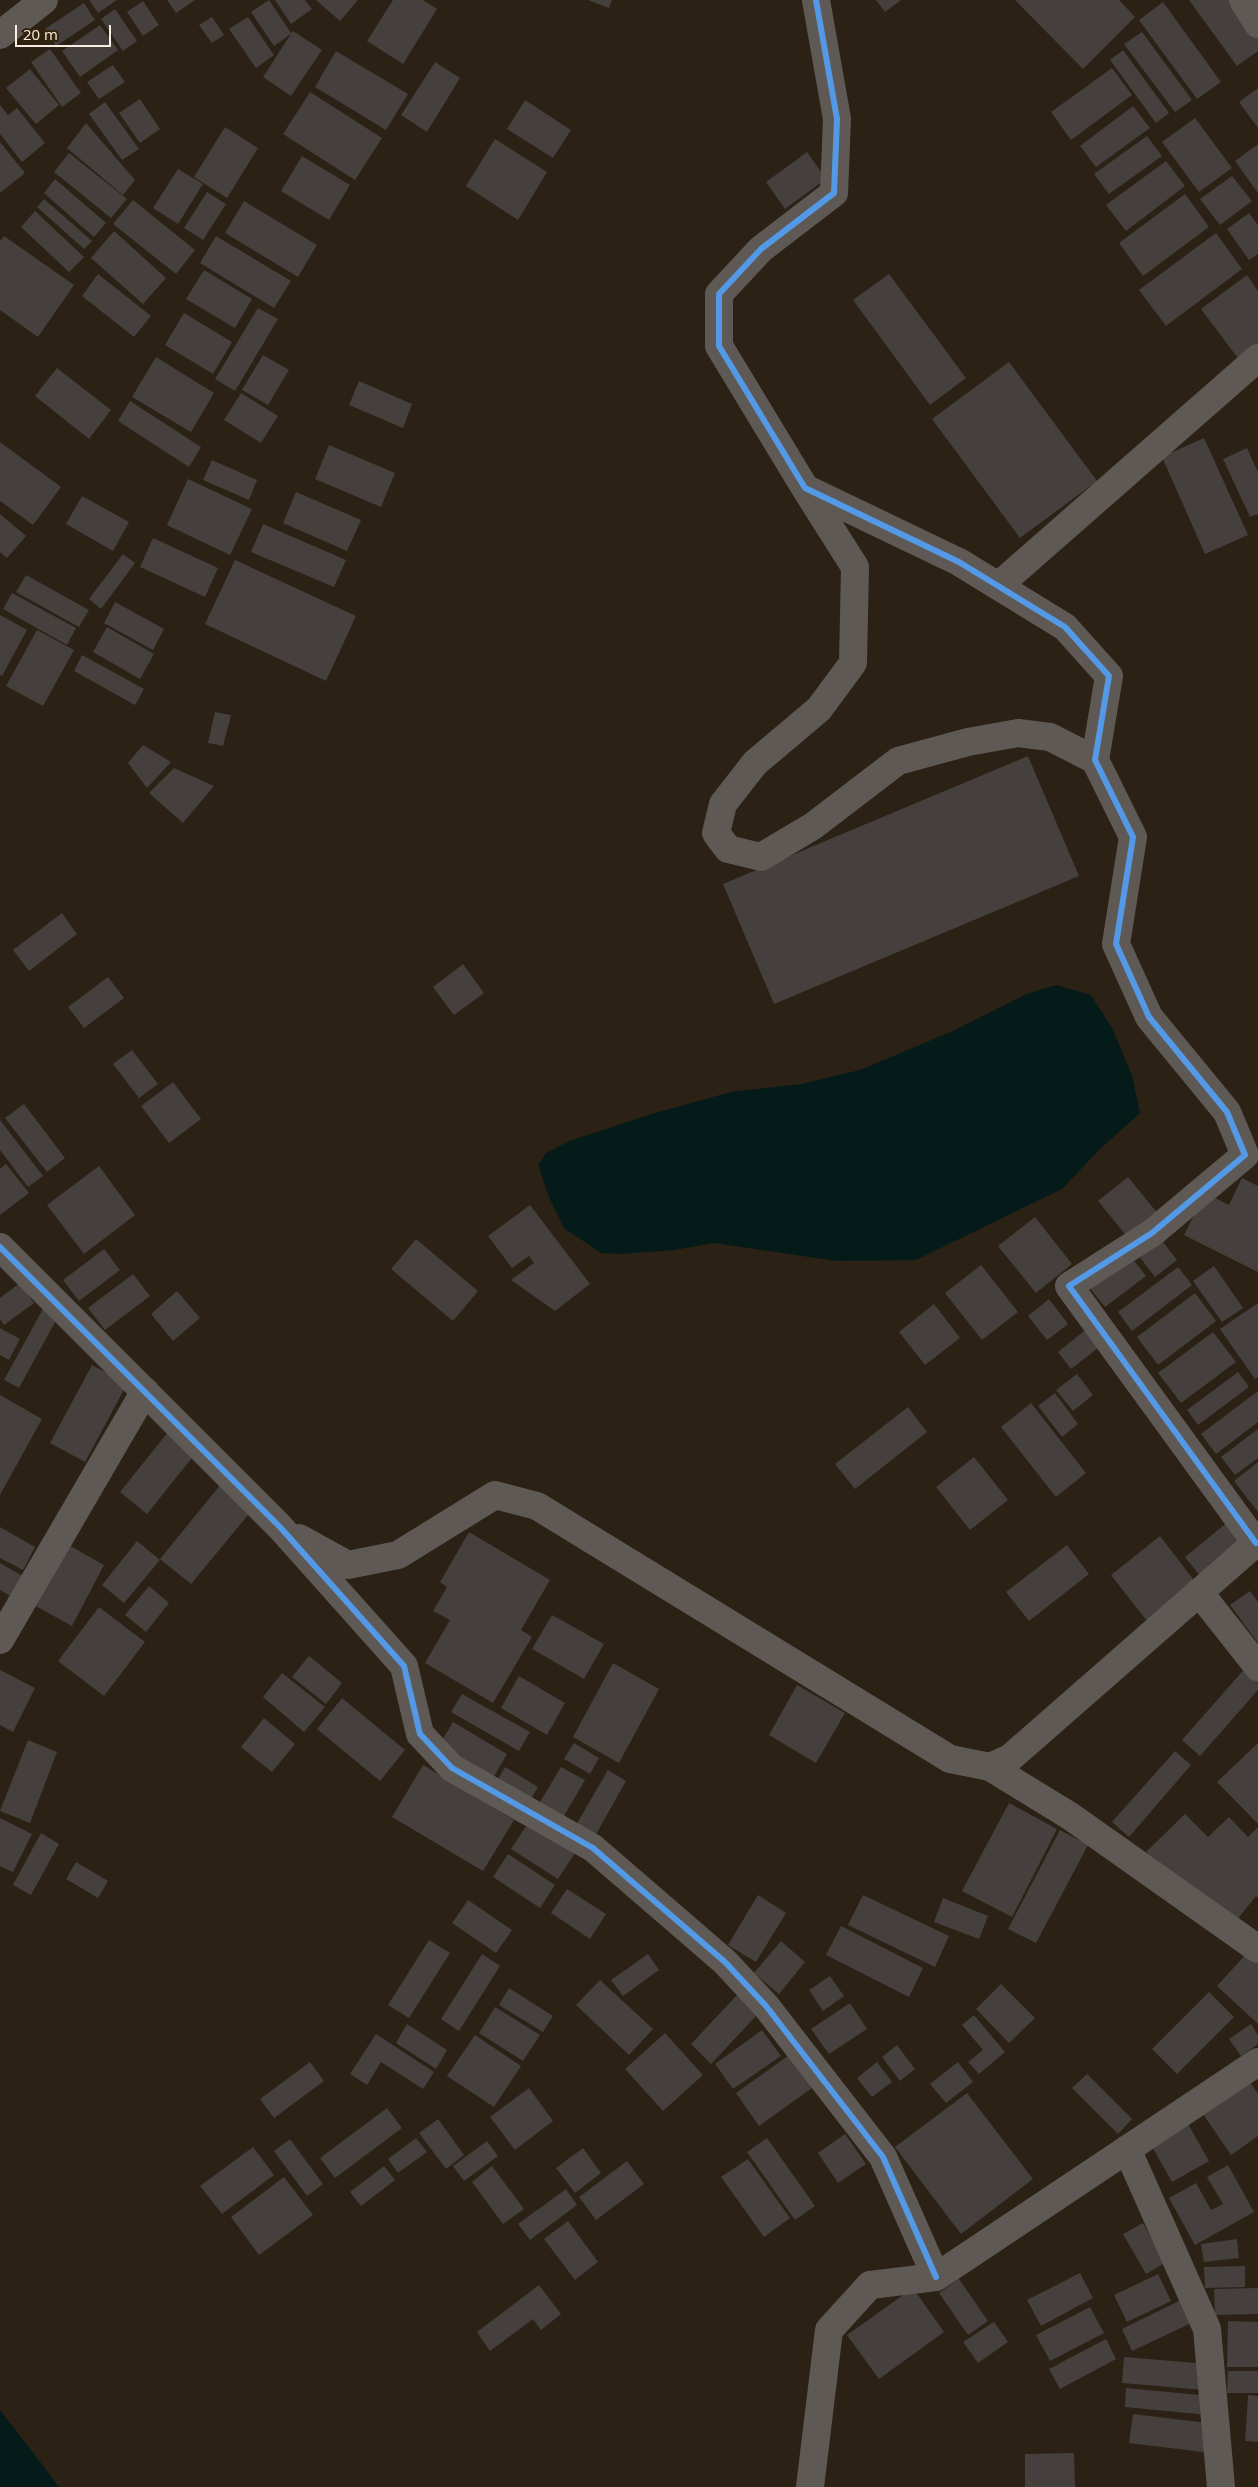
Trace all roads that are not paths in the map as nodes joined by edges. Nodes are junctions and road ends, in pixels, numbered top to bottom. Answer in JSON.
{"nodes":[{"id":1,"x":44,"y":0,"type":"edge"},
{"id":2,"x":816,"y":0,"type":"edge"},
{"id":3,"x":1243,"y":0,"type":"edge"},
{"id":4,"x":1258,"y":24,"type":"edge"},
{"id":5,"x":0,"y":34,"type":"edge"},
{"id":6,"x":1258,"y":358,"type":"edge"},
{"id":7,"x":805,"y":488,"type":"junction"},
{"id":8,"x":998,"y":586,"type":"junction"},
{"id":9,"x":1095,"y":760,"type":"junction"},
{"id":10,"x":0,"y":1247,"type":"edge"},
{"id":11,"x":145,"y":1391,"type":"junction"},
{"id":12,"x":280,"y":1527,"type":"junction"},
{"id":13,"x":1257,"y":1542,"type":"edge"},
{"id":14,"x":1199,"y":1592,"type":"junction"},
{"id":15,"x":0,"y":1640,"type":"edge"},
{"id":16,"x":1258,"y":1667,"type":"edge"},
{"id":17,"x":990,"y":1767,"type":"junction"},
{"id":18,"x":1258,"y":1949,"type":"edge"},
{"id":19,"x":1258,"y":2062,"type":"edge"},
{"id":20,"x":1127,"y":2149,"type":"junction"},
{"id":21,"x":936,"y":2277,"type":"junction"},
{"id":22,"x":810,"y":2487,"type":"edge"},
{"id":23,"x":1221,"y":2487,"type":"edge"}],
"edges":[{"from":1,"to":5,"type":"street"},
{"from":2,"to":7,"type":"street"},
{"from":3,"to":4,"type":"street"},
{"from":6,"to":8,"type":"street"},
{"from":7,"to":8,"type":"street"},
{"from":7,"to":9,"type":"street"},
{"from":8,"to":9,"type":"street"},
{"from":9,"to":13,"type":"street"},
{"from":10,"to":11,"type":"street"},
{"from":11,"to":12,"type":"street"},
{"from":11,"to":15,"type":"street"},
{"from":12,"to":17,"type":"street"},
{"from":12,"to":21,"type":"street"},
{"from":13,"to":14,"type":"street"},
{"from":14,"to":16,"type":"street"},
{"from":14,"to":17,"type":"street"},
{"from":17,"to":18,"type":"street"},
{"from":19,"to":20,"type":"street"},
{"from":20,"to":21,"type":"street"},
{"from":20,"to":23,"type":"street"},
{"from":21,"to":22,"type":"street"}]}
